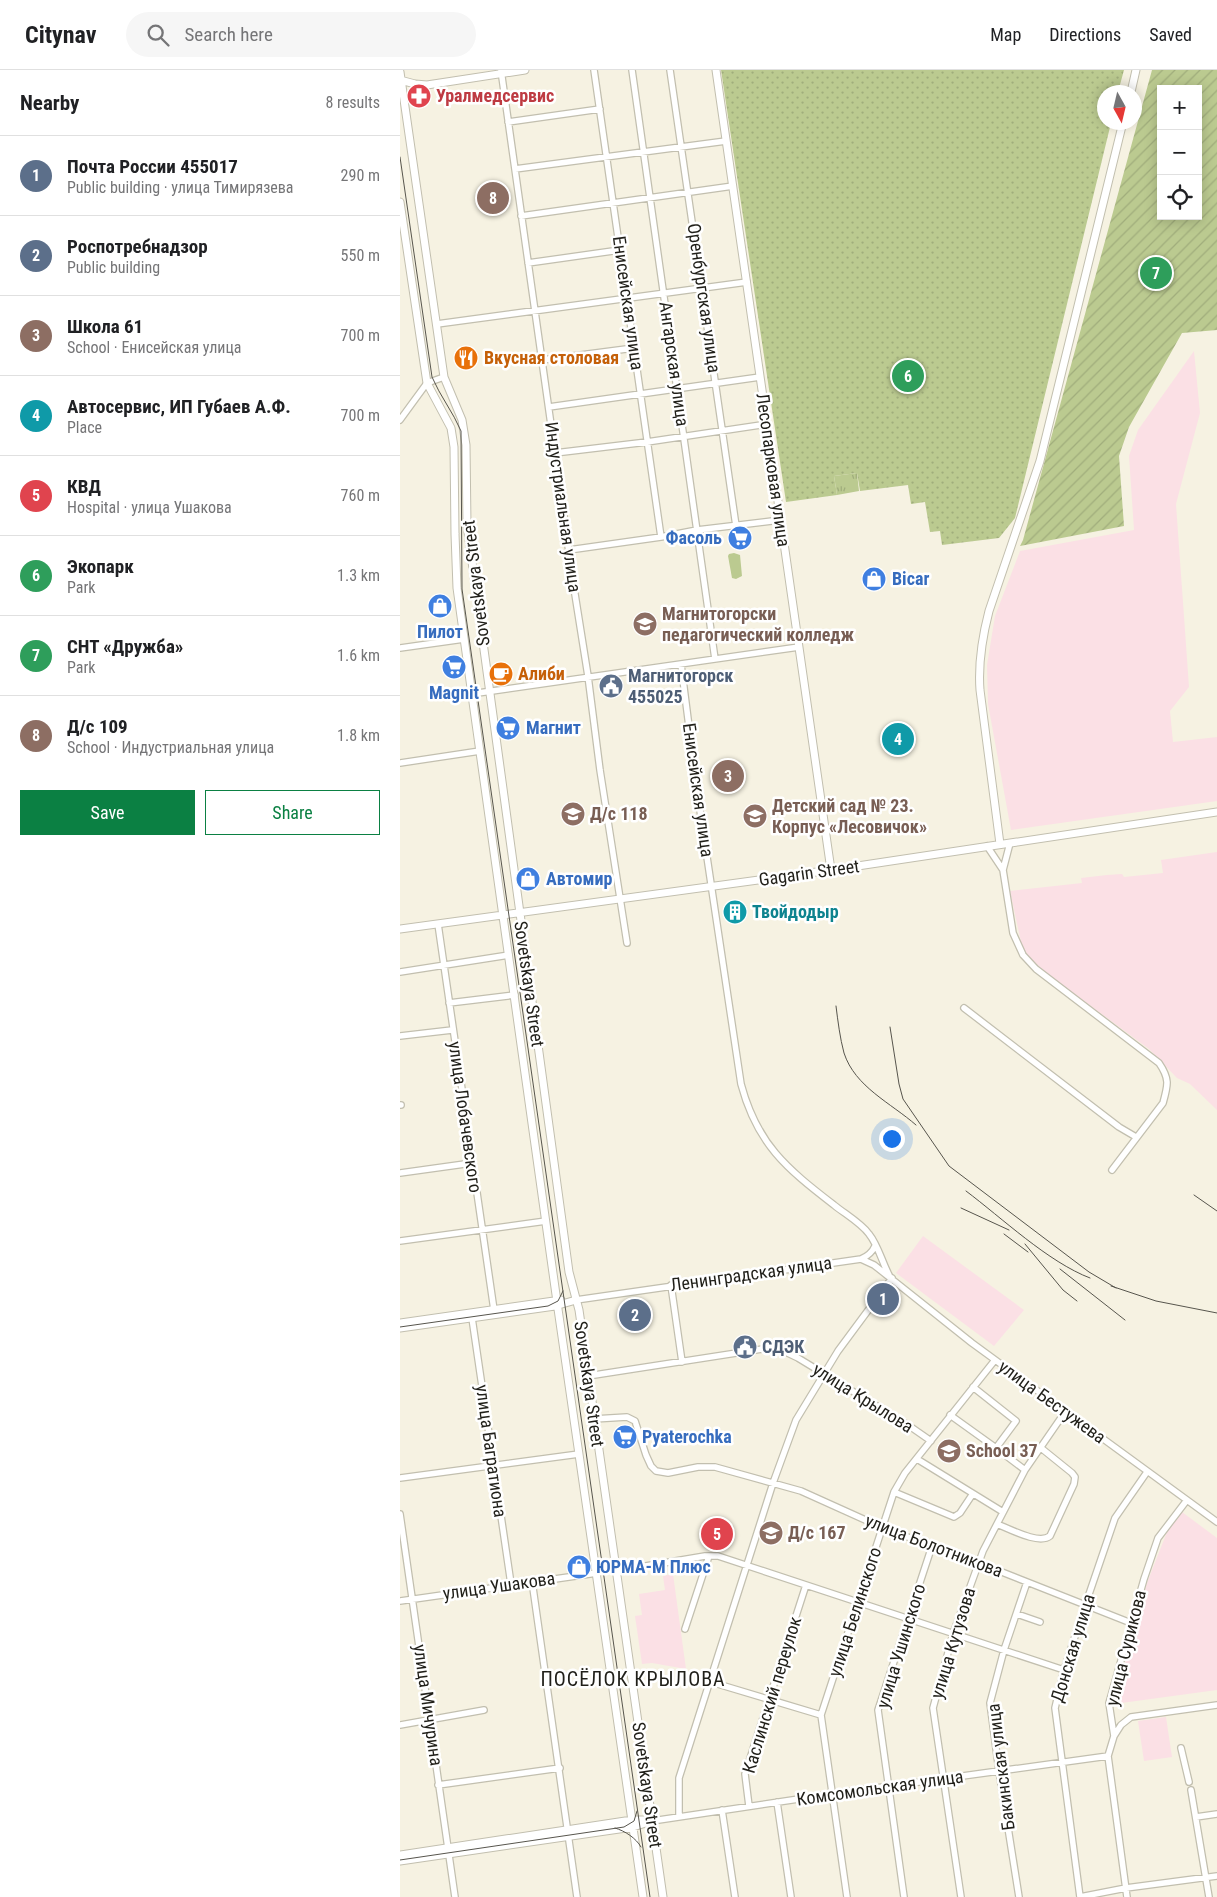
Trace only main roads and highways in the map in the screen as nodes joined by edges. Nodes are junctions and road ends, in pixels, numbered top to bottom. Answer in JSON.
{"nodes":[{"id":1,"x":525,"y":70,"type":"edge"},
{"id":2,"x":716,"y":70,"type":"edge"},
{"id":3,"x":1136,"y":70,"type":"edge"},
{"id":4,"x":400,"y":72,"type":"edge"},
{"id":5,"x":501,"y":72,"type":"edge"},
{"id":6,"x":401,"y":80,"type":"edge"},
{"id":7,"x":1133,"y":85,"type":"edge"},
{"id":8,"x":1122,"y":130,"type":"edge"},
{"id":9,"x":400,"y":202,"type":"edge"},
{"id":10,"x":1217,"y":812,"type":"edge"},
{"id":11,"x":1000,"y":844,"type":"junction"},
{"id":12,"x":831,"y":870,"type":"junction"},
{"id":13,"x":519,"y":913,"type":"junction"},
{"id":14,"x":503,"y":915,"type":"junction"},
{"id":15,"x":400,"y":929,"type":"edge"},
{"id":16,"x":576,"y":1300,"type":"junction"},
{"id":17,"x":557,"y":1303,"type":"junction"},
{"id":18,"x":400,"y":1323,"type":"edge"},
{"id":19,"x":400,"y":1328,"type":"edge"},
{"id":20,"x":652,"y":1821,"type":"junction"},
{"id":21,"x":632,"y":1823,"type":"junction"},
{"id":22,"x":449,"y":1851,"type":"junction"},
{"id":23,"x":400,"y":1855,"type":"edge"},
{"id":24,"x":400,"y":1861,"type":"edge"},
{"id":25,"x":644,"y":1897,"type":"edge"},
{"id":26,"x":663,"y":1897,"type":"edge"}],
"edges":[{"from":1,"to":5,"type":"main road"},
{"from":2,"to":12,"type":"main road","name":"Лесопарковая улица"},
{"from":3,"to":7,"type":"main road"},
{"from":4,"to":6,"type":"main road","name":"Sovetskaya Street"},
{"from":5,"to":6,"type":"main road"},
{"from":6,"to":13,"type":"main road","name":"Sovetskaya Street"},
{"from":8,"to":11,"type":"main road"},
{"from":9,"to":14,"type":"main road","name":"Sovetskaya Street"},
{"from":10,"to":11,"type":"main road","name":"Gagarin Street"},
{"from":11,"to":12,"type":"main road","name":"Gagarin Street"},
{"from":12,"to":13,"type":"main road","name":"Gagarin Street"},
{"from":13,"to":14,"type":"main road","name":"Gagarin Street"},
{"from":13,"to":16,"type":"main road","name":"Sovetskaya Street"},
{"from":14,"to":15,"type":"main road","name":"Gagarin Street"},
{"from":14,"to":17,"type":"main road","name":"Sovetskaya Street"},
{"from":16,"to":17,"type":"main road","name":"Ленинградская улица"},
{"from":16,"to":20,"type":"main road","name":"Sovetskaya Street"},
{"from":17,"to":18,"type":"main road","name":"Ленинградская улица"},
{"from":17,"to":19,"type":"main road","name":"Ленинградская улица"},
{"from":17,"to":21,"type":"main road","name":"Sovetskaya Street"},
{"from":20,"to":21,"type":"main road","name":"Комсомольская улица"},
{"from":20,"to":26,"type":"main road","name":"Sovetskaya Street"},
{"from":21,"to":22,"type":"main road","name":"Комсомольская улица"},
{"from":21,"to":25,"type":"main road","name":"Sovetskaya Street"},
{"from":22,"to":23,"type":"main road","name":"Комсомольская улица"},
{"from":22,"to":24,"type":"main road","name":"Комсомольская улица"}]}
